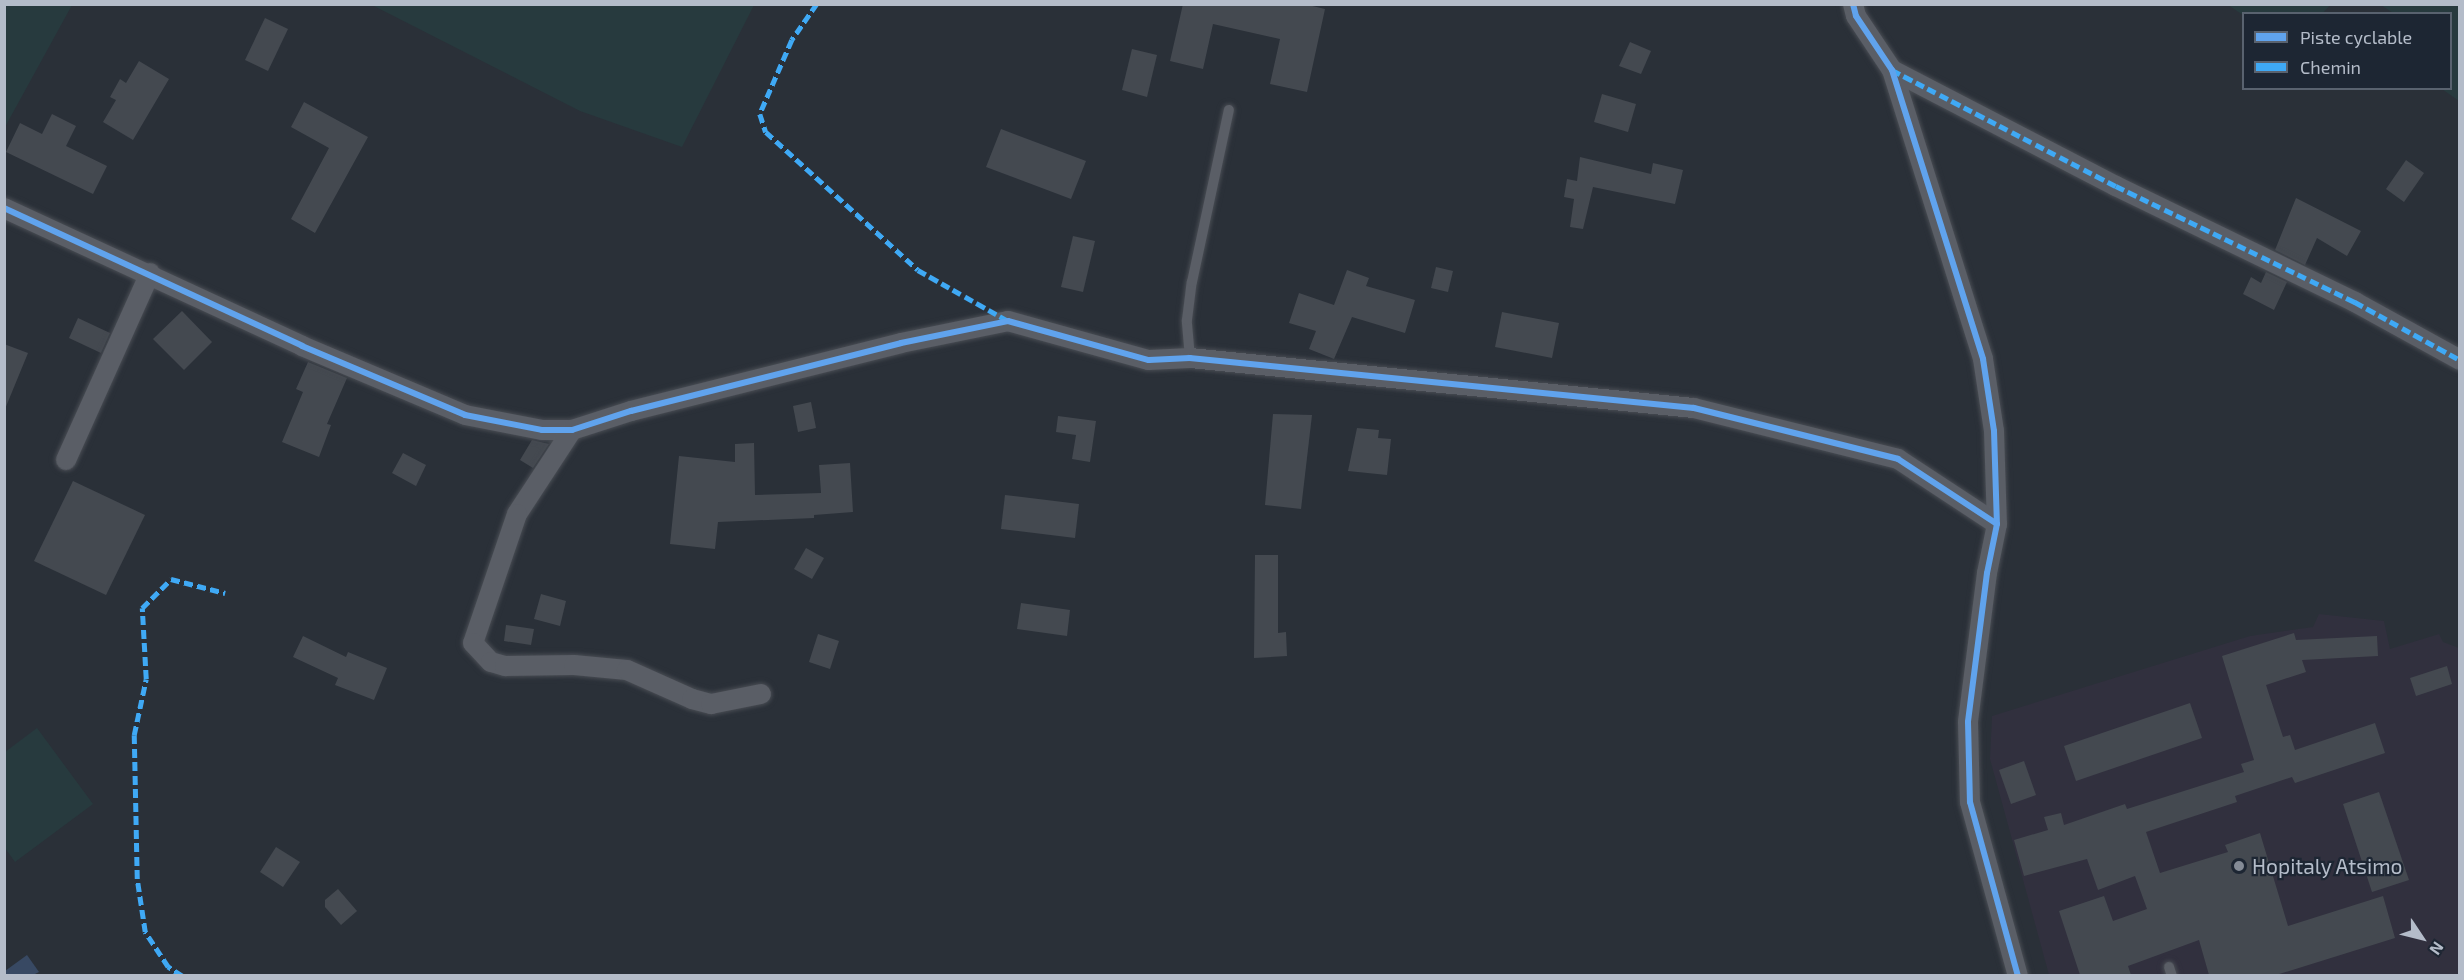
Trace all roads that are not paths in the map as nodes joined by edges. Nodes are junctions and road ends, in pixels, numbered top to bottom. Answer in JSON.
{"nodes":[{"id":1,"x":1853,"y":4,"type":"edge"},
{"id":2,"x":1892,"y":70,"type":"junction"},
{"id":3,"x":1228,"y":110,"type":"dead end"},
{"id":4,"x":4,"y":207,"type":"edge"},
{"id":5,"x":150,"y":273,"type":"junction"},
{"id":6,"x":1190,"y":358,"type":"junction"},
{"id":7,"x":2460,"y":360,"type":"edge"},
{"id":8,"x":572,"y":430,"type":"junction"},
{"id":9,"x":66,"y":460,"type":"dead end"},
{"id":10,"x":1997,"y":524,"type":"junction"},
{"id":11,"x":761,"y":694,"type":"dead end"},
{"id":12,"x":2018,"y":975,"type":"edge"}],
"edges":[{"from":1,"to":2,"type":"street"},
{"from":2,"to":7,"type":"street"},
{"from":2,"to":10,"type":"street"},
{"from":3,"to":6,"type":"lane"},
{"from":4,"to":5,"type":"street"},
{"from":5,"to":8,"type":"street"},
{"from":5,"to":9,"type":"street"},
{"from":6,"to":8,"type":"street"},
{"from":6,"to":10,"type":"street"},
{"from":8,"to":11,"type":"street"},
{"from":10,"to":12,"type":"street"}]}
